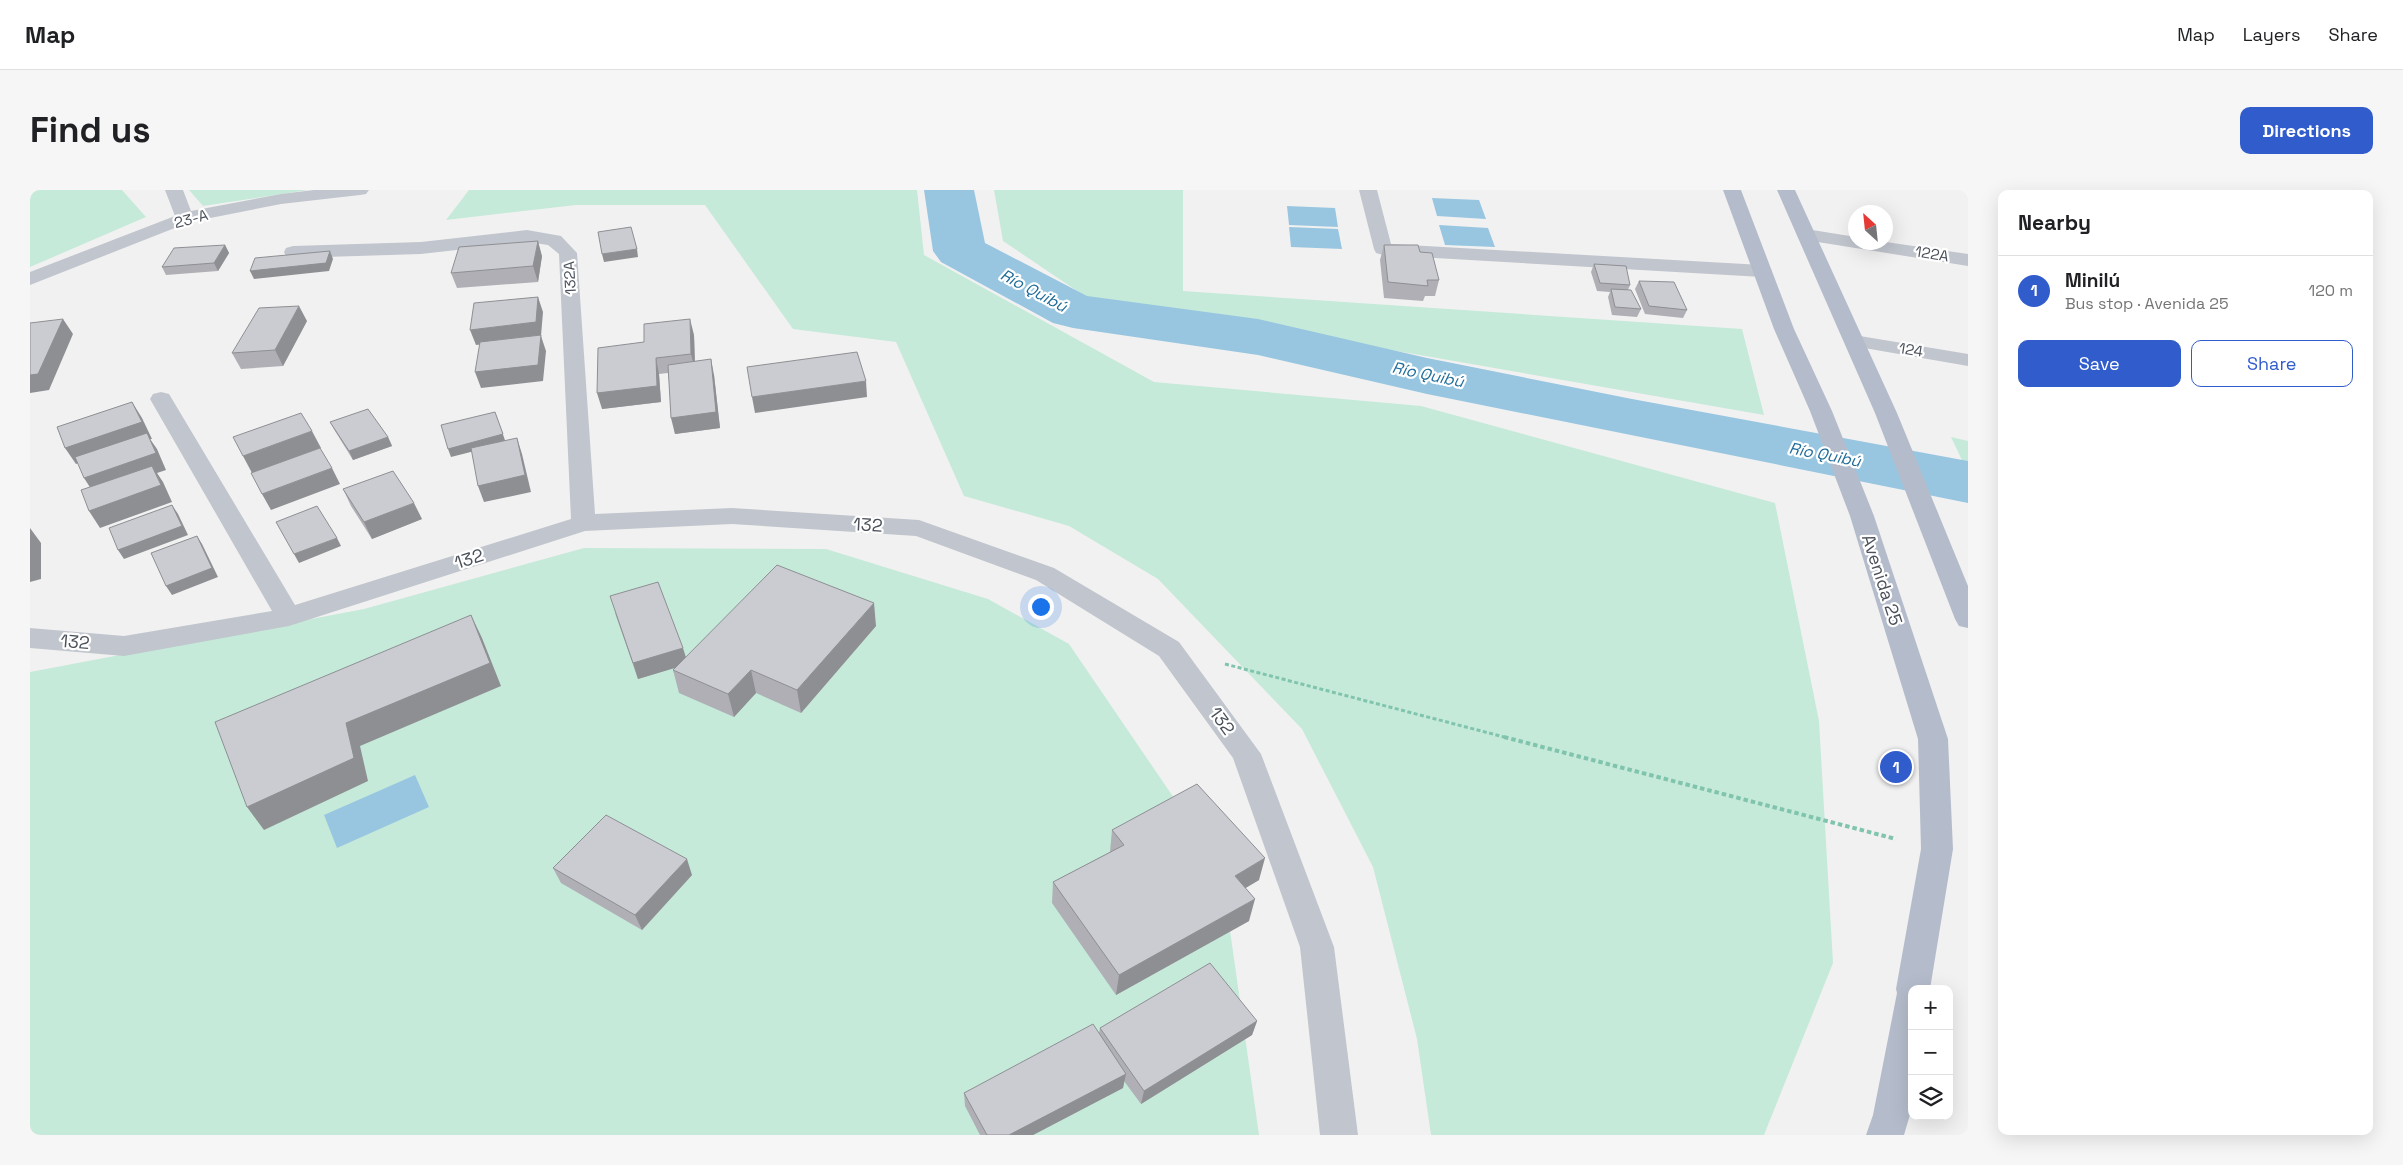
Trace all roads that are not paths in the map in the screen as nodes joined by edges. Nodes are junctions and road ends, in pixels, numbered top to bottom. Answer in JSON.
{"nodes":[{"id":1,"x":174,"y":190,"type":"edge"},
{"id":2,"x":360,"y":190,"type":"edge"},
{"id":3,"x":1368,"y":190,"type":"edge"},
{"id":4,"x":1732,"y":190,"type":"edge"},
{"id":5,"x":1786,"y":190,"type":"edge"},
{"id":6,"x":185,"y":218,"type":"junction"},
{"id":7,"x":1806,"y":235,"type":"junction"},
{"id":8,"x":294,"y":252,"type":"edge"},
{"id":9,"x":1968,"y":260,"type":"edge"},
{"id":10,"x":1762,"y":271,"type":"junction"},
{"id":11,"x":30,"y":279,"type":"edge"},
{"id":12,"x":1854,"y":341,"type":"junction"},
{"id":13,"x":1968,"y":360,"type":"edge"},
{"id":14,"x":161,"y":399,"type":"dead end"},
{"id":15,"x":583,"y":523,"type":"junction"},
{"id":16,"x":289,"y":617,"type":"junction"},
{"id":17,"x":1968,"y":619,"type":"edge"},
{"id":18,"x":30,"y":638,"type":"edge"},
{"id":19,"x":1914,"y":985,"type":"edge"},
{"id":20,"x":1908,"y":1022,"type":"edge"},
{"id":21,"x":1339,"y":1135,"type":"edge"},
{"id":22,"x":1886,"y":1135,"type":"edge"}],
"edges":[{"from":1,"to":6,"type":"street"},
{"from":2,"to":6,"type":"street","name":"23-A"},
{"from":3,"to":10,"type":"street"},
{"from":4,"to":10,"type":"main road","name":"Avenida 25"},
{"from":5,"to":7,"type":"main road"},
{"from":6,"to":11,"type":"street","name":"23-A"},
{"from":7,"to":9,"type":"street","name":"122A"},
{"from":7,"to":12,"type":"main road"},
{"from":8,"to":15,"type":"street","name":"132A"},
{"from":10,"to":19,"type":"main road","name":"Avenida 25"},
{"from":12,"to":13,"type":"street","name":"124"},
{"from":12,"to":17,"type":"main road"},
{"from":14,"to":16,"type":"street"},
{"from":15,"to":16,"type":"street","name":"132"},
{"from":15,"to":21,"type":"street","name":"132"},
{"from":16,"to":18,"type":"street","name":"132"},
{"from":20,"to":22,"type":"main road"}]}
